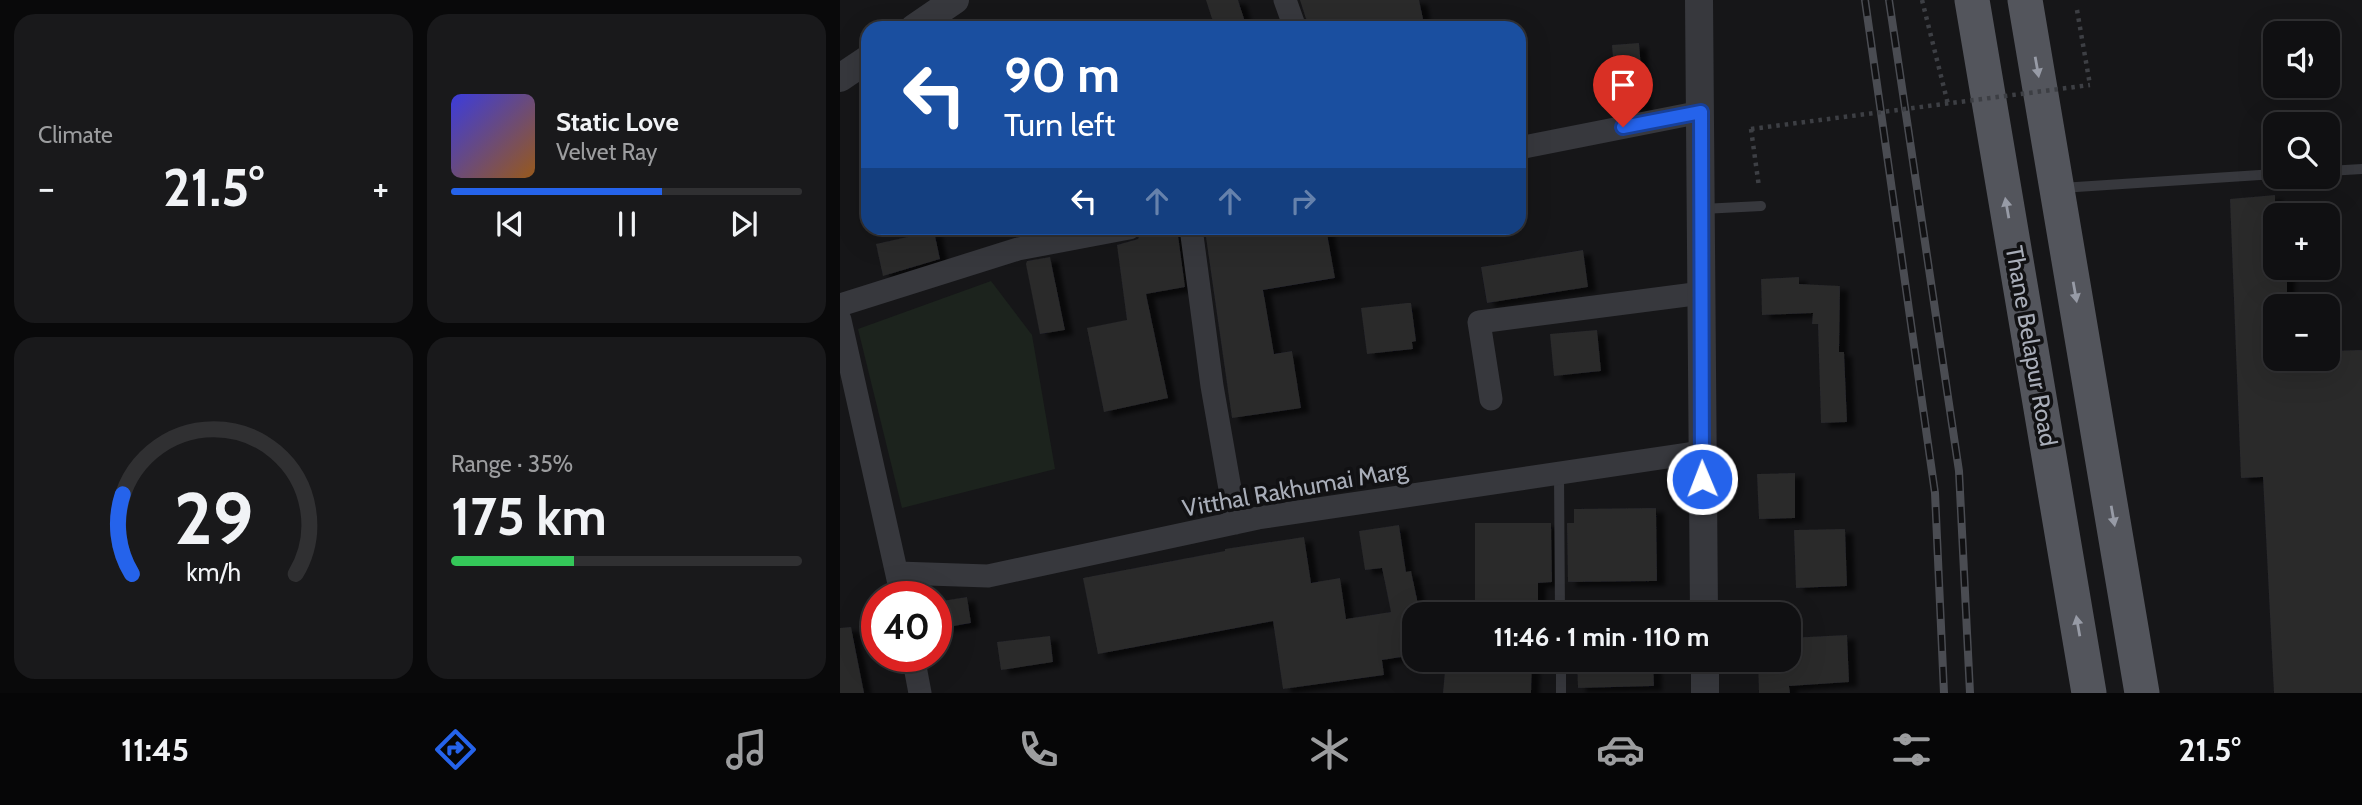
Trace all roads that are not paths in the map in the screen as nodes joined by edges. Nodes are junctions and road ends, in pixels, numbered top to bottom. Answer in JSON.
{"nodes":[{"id":1,"x":955,"y":0,"type":"edge"},
{"id":2,"x":1285,"y":0,"type":"edge"},
{"id":3,"x":1699,"y":0,"type":"edge"},
{"id":4,"x":1972,"y":0,"type":"edge"},
{"id":5,"x":2025,"y":0,"type":"edge"},
{"id":6,"x":924,"y":21,"type":"edge"},
{"id":7,"x":1292,"y":21,"type":"edge"},
{"id":8,"x":861,"y":64,"type":"edge"},
{"id":9,"x":840,"y":78,"type":"edge"},
{"id":10,"x":1701,"y":112,"type":"junction"},
{"id":11,"x":1526,"y":147,"type":"edge"},
{"id":12,"x":2362,"y":169,"type":"edge"},
{"id":13,"x":2340,"y":170,"type":"edge"},
{"id":14,"x":2263,"y":175,"type":"edge"},
{"id":15,"x":2058,"y":188,"type":"junction"},
{"id":16,"x":1761,"y":206,"type":"road end"},
{"id":17,"x":1702,"y":209,"type":"junction"},
{"id":18,"x":1092,"y":235,"type":"edge"},
{"id":19,"x":1192,"y":235,"type":"edge"},
{"id":20,"x":1702,"y":293,"type":"junction"},
{"id":21,"x":840,"y":305,"type":"edge"},
{"id":22,"x":840,"y":320,"type":"edge"},
{"id":23,"x":1491,"y":399,"type":"dead end"},
{"id":24,"x":1701,"y":452,"type":"junction"},
{"id":25,"x":1559,"y":474,"type":"junction"},
{"id":26,"x":1236,"y":523,"type":"junction"},
{"id":27,"x":898,"y":573,"type":"junction"},
{"id":28,"x":899,"y":581,"type":"edge"},
{"id":29,"x":1560,"y":602,"type":"edge"},
{"id":30,"x":1704,"y":602,"type":"edge"},
{"id":31,"x":916,"y":672,"type":"edge"},
{"id":32,"x":1561,"y":672,"type":"edge"},
{"id":33,"x":1705,"y":672,"type":"edge"},
{"id":34,"x":920,"y":693,"type":"edge"},
{"id":35,"x":1561,"y":693,"type":"edge"},
{"id":36,"x":1705,"y":693,"type":"edge"},
{"id":37,"x":2089,"y":693,"type":"edge"},
{"id":38,"x":2142,"y":693,"type":"edge"}],
"edges":[{"from":1,"to":6,"type":"street"},
{"from":2,"to":7,"type":"street"},
{"from":3,"to":10,"type":"street"},
{"from":37,"to":4,"type":"main road","name":"Thane Belapur Road","one_way":true},
{"from":5,"to":15,"type":"main road","one_way":true},
{"from":8,"to":9,"type":"street"},
{"from":10,"to":11,"type":"street"},
{"from":10,"to":17,"type":"street"},
{"from":12,"to":13,"type":"lane"},
{"from":14,"to":15,"type":"lane"},
{"from":15,"to":38,"type":"main road","one_way":true},
{"from":16,"to":17,"type":"lane"},
{"from":17,"to":20,"type":"street"},
{"from":18,"to":21,"type":"street"},
{"from":19,"to":26,"type":"street"},
{"from":20,"to":23,"type":"street"},
{"from":20,"to":24,"type":"street"},
{"from":22,"to":27,"type":"street"},
{"from":24,"to":25,"type":"street","name":"Vitthal Rakhumai Marg"},
{"from":24,"to":30,"type":"street"},
{"from":25,"to":26,"type":"street","name":"Vitthal Rakhumai Marg"},
{"from":25,"to":29,"type":"lane"},
{"from":26,"to":27,"type":"street","name":"Vitthal Rakhumai Marg"},
{"from":27,"to":28,"type":"street"},
{"from":31,"to":34,"type":"street"},
{"from":32,"to":35,"type":"lane"},
{"from":33,"to":36,"type":"street"}]}
